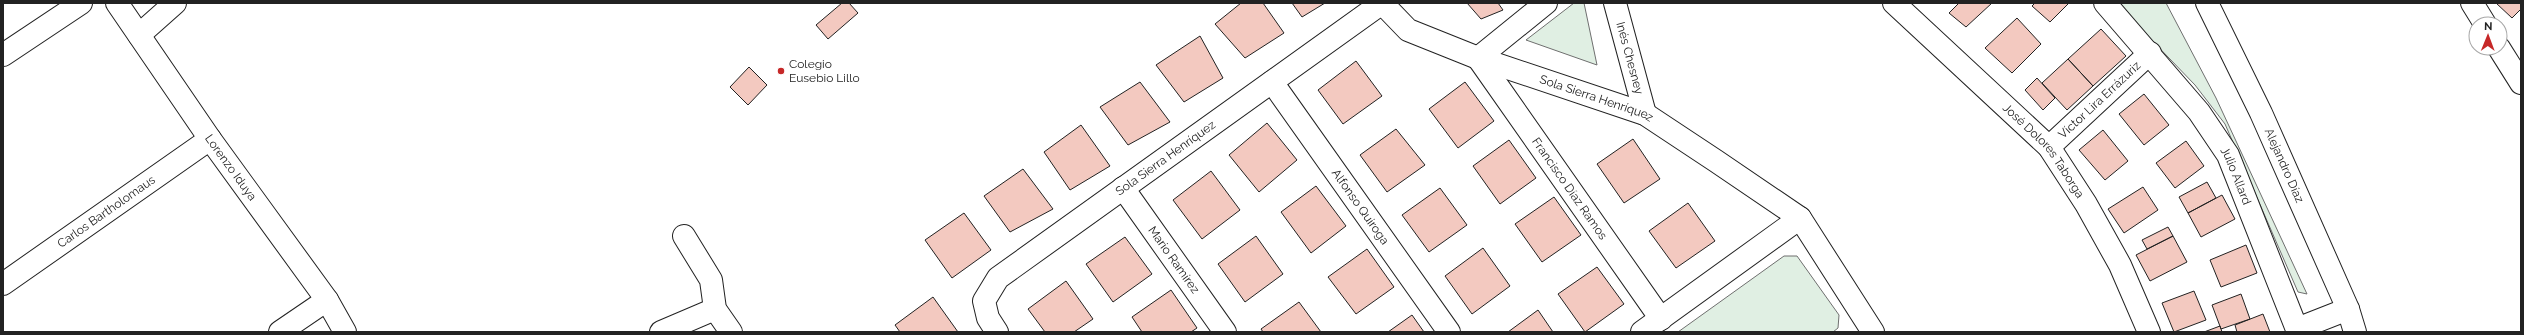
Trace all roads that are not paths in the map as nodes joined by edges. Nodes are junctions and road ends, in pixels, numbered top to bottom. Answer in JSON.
{"nodes":[{"id":1,"x":81,"y":3,"type":"edge"},
{"id":2,"x":117,"y":3,"type":"edge"},
{"id":3,"x":175,"y":3,"type":"edge"},
{"id":4,"x":1382,"y":3,"type":"edge"},
{"id":5,"x":1546,"y":3,"type":"edge"},
{"id":6,"x":1615,"y":3,"type":"edge"},
{"id":7,"x":1894,"y":3,"type":"edge"},
{"id":8,"x":2105,"y":3,"type":"edge"},
{"id":9,"x":2206,"y":3,"type":"edge"},
{"id":10,"x":2472,"y":3,"type":"edge"},
{"id":11,"x":2480,"y":16,"type":"edge"},
{"id":12,"x":139,"y":35,"type":"junction"},
{"id":13,"x":2150,"y":53,"type":"junction"},
{"id":14,"x":3,"y":55,"type":"edge"},
{"id":15,"x":2504,"y":56,"type":"edge"},
{"id":16,"x":1478,"y":58,"type":"junction"},
{"id":17,"x":1272,"y":82,"type":"junction"},
{"id":18,"x":2521,"y":83,"type":"edge"},
{"id":19,"x":1645,"y":114,"type":"junction"},
{"id":20,"x":210,"y":139,"type":"junction"},
{"id":21,"x":2049,"y":147,"type":"junction"},
{"id":22,"x":1123,"y":188,"type":"junction"},
{"id":23,"x":1800,"y":218,"type":"junction"},
{"id":24,"x":684,"y":236,"type":"dead end"},
{"id":25,"x":3,"y":284,"type":"edge"},
{"id":26,"x":327,"y":300,"type":"junction"},
{"id":27,"x":715,"y":309,"type":"junction"},
{"id":28,"x":2348,"y":309,"type":"junction"},
{"id":29,"x":1661,"y":319,"type":"junction"},
{"id":30,"x":2298,"y":330,"type":"edge"},
{"id":31,"x":1870,"y":331,"type":"edge"},
{"id":32,"x":280,"y":332,"type":"edge"},
{"id":33,"x":345,"y":332,"type":"edge"},
{"id":34,"x":661,"y":332,"type":"edge"},
{"id":35,"x":731,"y":332,"type":"edge"},
{"id":36,"x":997,"y":332,"type":"edge"},
{"id":37,"x":1225,"y":332,"type":"edge"},
{"id":38,"x":1449,"y":332,"type":"edge"},
{"id":39,"x":1642,"y":332,"type":"edge"},
{"id":40,"x":2149,"y":332,"type":"edge"},
{"id":41,"x":2355,"y":332,"type":"edge"}],
"edges":[{"from":1,"to":14,"type":"street"},
{"from":2,"to":12,"type":"street","name":"Lorenzo Iduya"},
{"from":3,"to":12,"type":"street"},
{"from":4,"to":16,"type":"street","name":"Sola Sierra Henríquez"},
{"from":4,"to":17,"type":"street","name":"Sola Sierra Henríquez"},
{"from":5,"to":16,"type":"street"},
{"from":6,"to":19,"type":"street","name":"Inés Chesney"},
{"from":7,"to":21,"type":"street","name":"José Dolores Taborga"},
{"from":8,"to":13,"type":"street","name":"Julio Allard"},
{"from":9,"to":28,"type":"street","name":"Alejandro Díaz"},
{"from":10,"to":11,"type":"street"},
{"from":12,"to":20,"type":"street","name":"Lorenzo Iduya"},
{"from":13,"to":21,"type":"street","name":"Víctor Lira Errázuriz"},
{"from":13,"to":30,"type":"street","name":"Julio Allard"},
{"from":15,"to":18,"type":"street"},
{"from":16,"to":19,"type":"street","name":"Sola Sierra Henríquez"},
{"from":16,"to":29,"type":"street","name":"Francisco Díaz Ramos"},
{"from":17,"to":22,"type":"street","name":"Sola Sierra Henríquez"},
{"from":17,"to":38,"type":"street","name":"Alfonso Quiroga"},
{"from":19,"to":23,"type":"street","name":"Sola Sierra Henríquez"},
{"from":20,"to":25,"type":"street","name":"Carlos Bartholomaus"},
{"from":20,"to":26,"type":"street","name":"Lorenzo Iduya"},
{"from":21,"to":40,"type":"street","name":"José Dolores Taborga"},
{"from":22,"to":36,"type":"street","name":"Sola Sierra Henríquez"},
{"from":22,"to":37,"type":"street","name":"Mario Ramírez"},
{"from":23,"to":29,"type":"street"},
{"from":23,"to":31,"type":"street"},
{"from":24,"to":27,"type":"street"},
{"from":26,"to":32,"type":"street"},
{"from":26,"to":33,"type":"street","name":"Lorenzo Iduya"},
{"from":27,"to":34,"type":"street"},
{"from":27,"to":35,"type":"street"},
{"from":28,"to":30,"type":"street","name":"Julio Allard"},
{"from":28,"to":41,"type":"street","name":"Alejandro Díaz"},
{"from":29,"to":39,"type":"street"}]}
